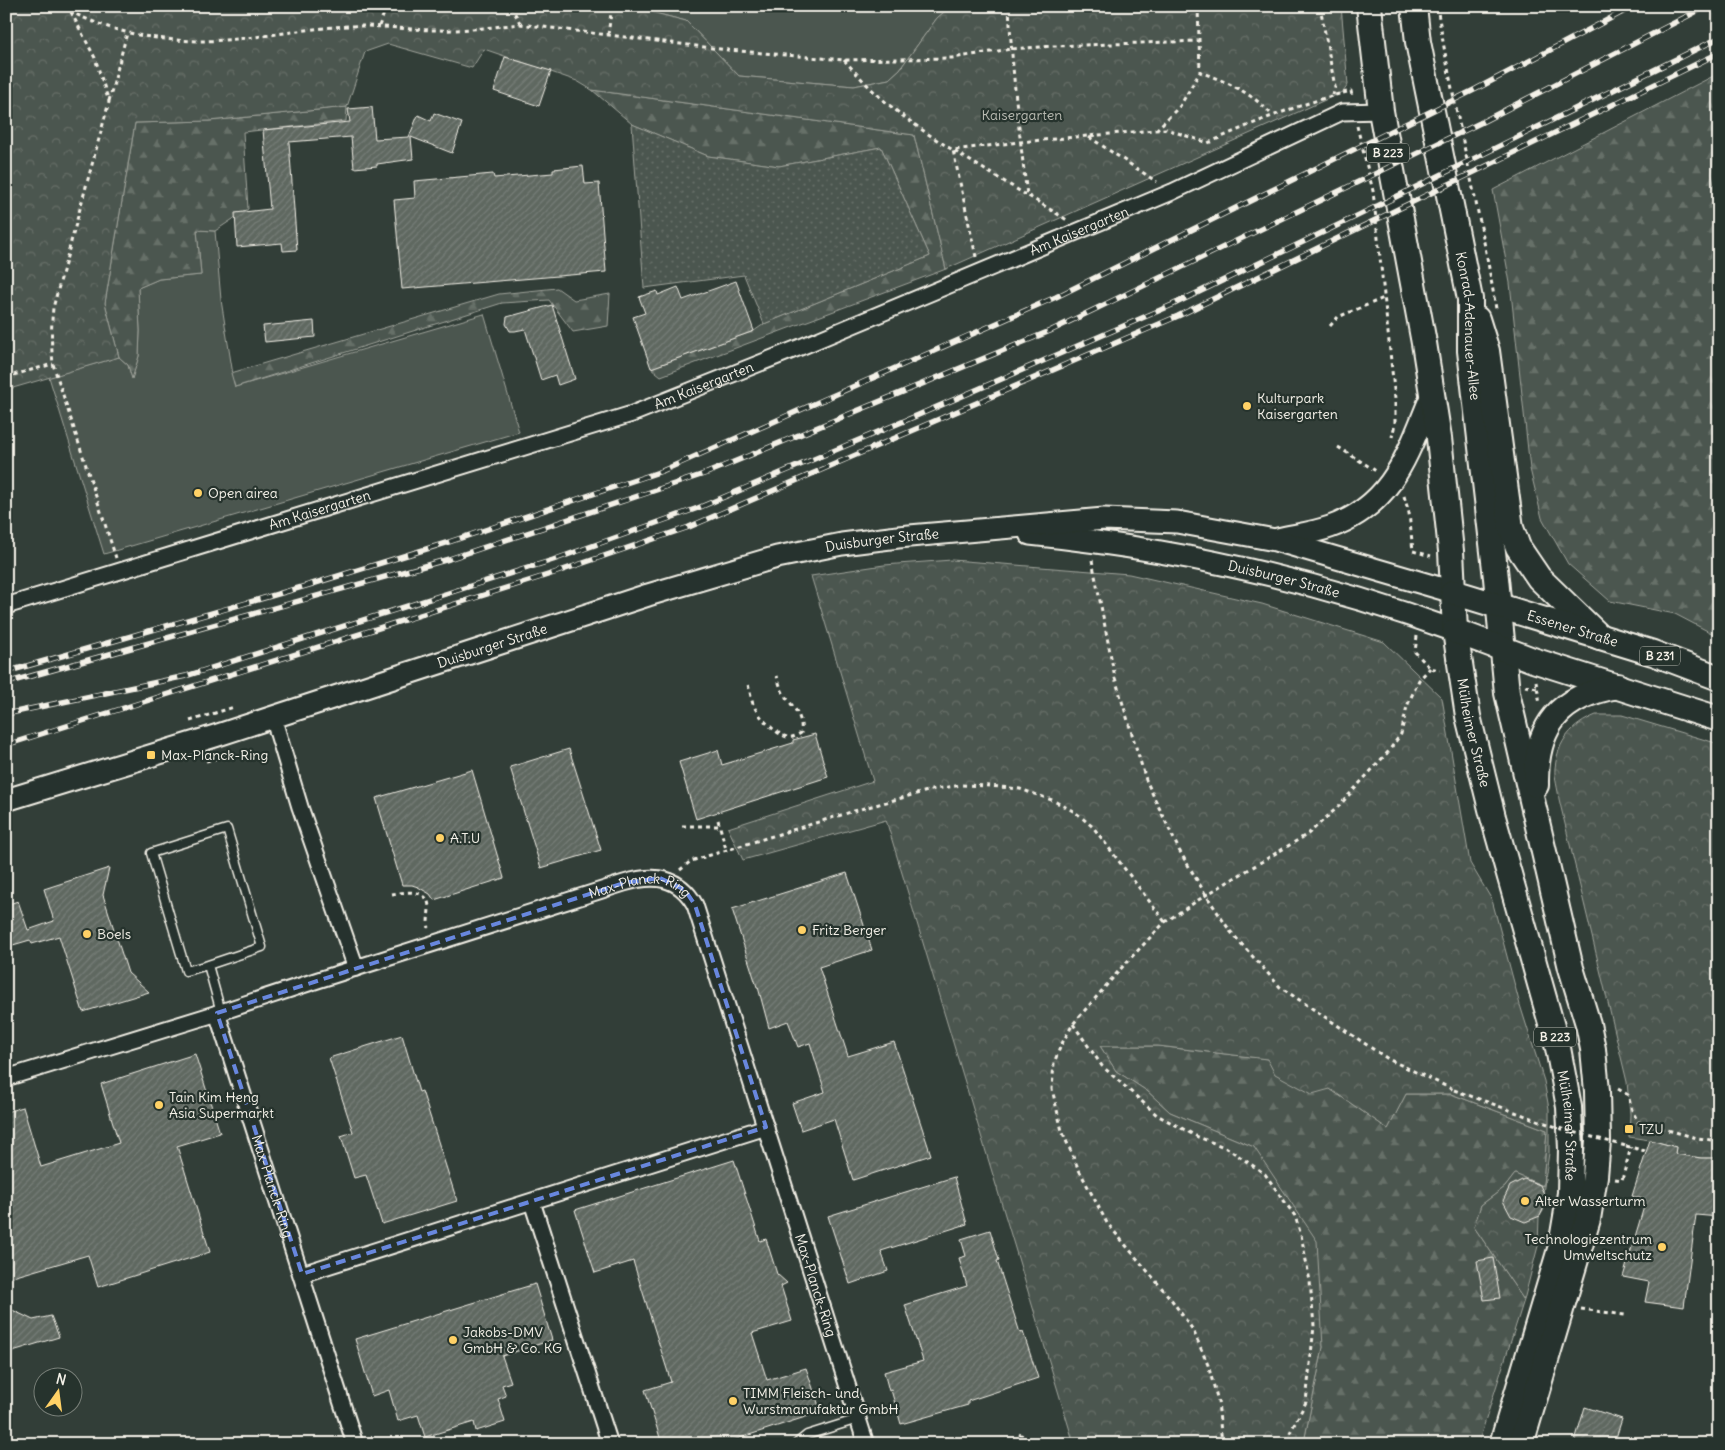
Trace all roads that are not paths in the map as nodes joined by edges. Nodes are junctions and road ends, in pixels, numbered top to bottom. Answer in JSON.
{"nodes":[{"id":1,"x":1369,"y":6,"type":"edge"},
{"id":2,"x":1414,"y":6,"type":"edge"},
{"id":3,"x":1380,"y":111,"type":"junction"},
{"id":4,"x":1470,"y":299,"type":"junction"},
{"id":5,"x":1432,"y":394,"type":"junction"},
{"id":6,"x":987,"y":530,"type":"junction"},
{"id":7,"x":1275,"y":540,"type":"junction"},
{"id":8,"x":1453,"y":592,"type":"junction"},
{"id":9,"x":6,"y":606,"type":"edge"},
{"id":10,"x":1498,"y":606,"type":"junction"},
{"id":11,"x":1455,"y":631,"type":"junction"},
{"id":12,"x":1600,"y":637,"type":"junction"},
{"id":13,"x":1502,"y":648,"type":"junction"},
{"id":14,"x":1719,"y":678,"type":"edge"},
{"id":15,"x":1618,"y":686,"type":"junction"},
{"id":16,"x":273,"y":717,"type":"junction"},
{"id":17,"x":1719,"y":719,"type":"edge"},
{"id":18,"x":6,"y":800,"type":"edge"},
{"id":19,"x":1536,"y":822,"type":"junction"},
{"id":20,"x":208,"y":965,"type":"junction"},
{"id":21,"x":356,"y":968,"type":"junction"},
{"id":22,"x":219,"y":1013,"type":"junction"},
{"id":23,"x":6,"y":1078,"type":"edge"},
{"id":24,"x":766,"y":1127,"type":"junction"},
{"id":25,"x":532,"y":1202,"type":"junction"},
{"id":26,"x":302,"y":1274,"type":"junction"},
{"id":27,"x":858,"y":1419,"type":"junction"},
{"id":28,"x":355,"y":1444,"type":"edge"},
{"id":29,"x":610,"y":1444,"type":"edge"},
{"id":30,"x":796,"y":1444,"type":"edge"},
{"id":31,"x":866,"y":1444,"type":"edge"},
{"id":32,"x":1502,"y":1444,"type":"edge"},
{"id":33,"x":1521,"y":1444,"type":"edge"}],
"edges":[{"from":1,"to":3,"type":"main road","number":"B 223"},
{"from":2,"to":4,"type":"main road","name":"Konrad-Adenauer-Allee","number":"B 223"},
{"from":3,"to":5,"type":"main road","number":"B 223"},
{"from":3,"to":9,"type":"street","name":"Am Kaisergarten"},
{"from":4,"to":10,"type":"main road","name":"Konrad-Adenauer-Allee","number":"B 223"},
{"from":4,"to":12,"type":"main road"},
{"from":5,"to":7,"type":"main road"},
{"from":5,"to":8,"type":"main road","number":"B 223"},
{"from":6,"to":7,"type":"main road","name":"Duisburger Straße"},
{"from":6,"to":11,"type":"main road","name":"Duisburger Straße"},
{"from":6,"to":16,"type":"main road","name":"Duisburger Straße"},
{"from":7,"to":8,"type":"main road","name":"Duisburger Straße"},
{"from":8,"to":10,"type":"main road","name":"Essener Straße","number":"B 231"},
{"from":8,"to":11,"type":"main road","number":"B 223"},
{"from":10,"to":12,"type":"main road","name":"Essener Straße","number":"B 231"},
{"from":10,"to":13,"type":"main road","name":"Konrad-Adenauer-Allee","number":"B 223"},
{"from":11,"to":13,"type":"main road"},
{"from":11,"to":32,"type":"main road","name":"Mülheimer Straße","number":"B 223"},
{"from":12,"to":14,"type":"main road","name":"Essener Straße","number":"B 231"},
{"from":13,"to":15,"type":"main road"},
{"from":13,"to":19,"type":"main road","name":"Mülheimer Straße","number":"B 223"},
{"from":15,"to":17,"type":"main road"},
{"from":15,"to":19,"type":"main road"},
{"from":16,"to":18,"type":"main road","name":"Duisburger Straße"},
{"from":16,"to":21,"type":"street"},
{"from":19,"to":33,"type":"main road","name":"Mülheimer Straße","number":"B 223"},
{"from":20,"to":20,"type":"lane"},
{"from":20,"to":22,"type":"lane"},
{"from":21,"to":22,"type":"street","name":"Max-Planck-Ring"},
{"from":21,"to":24,"type":"street","name":"Max-Planck-Ring"},
{"from":22,"to":23,"type":"street","name":"Max-Planck-Ring"},
{"from":22,"to":26,"type":"street","name":"Max-Planck-Ring"},
{"from":24,"to":25,"type":"street"},
{"from":24,"to":27,"type":"street","name":"Max-Planck-Ring"},
{"from":25,"to":26,"type":"street"},
{"from":25,"to":29,"type":"street"},
{"from":26,"to":28,"type":"street","name":"Max-Planck-Ring"},
{"from":27,"to":30,"type":"lane"},
{"from":27,"to":31,"type":"street","name":"Max-Planck-Ring"}]}
